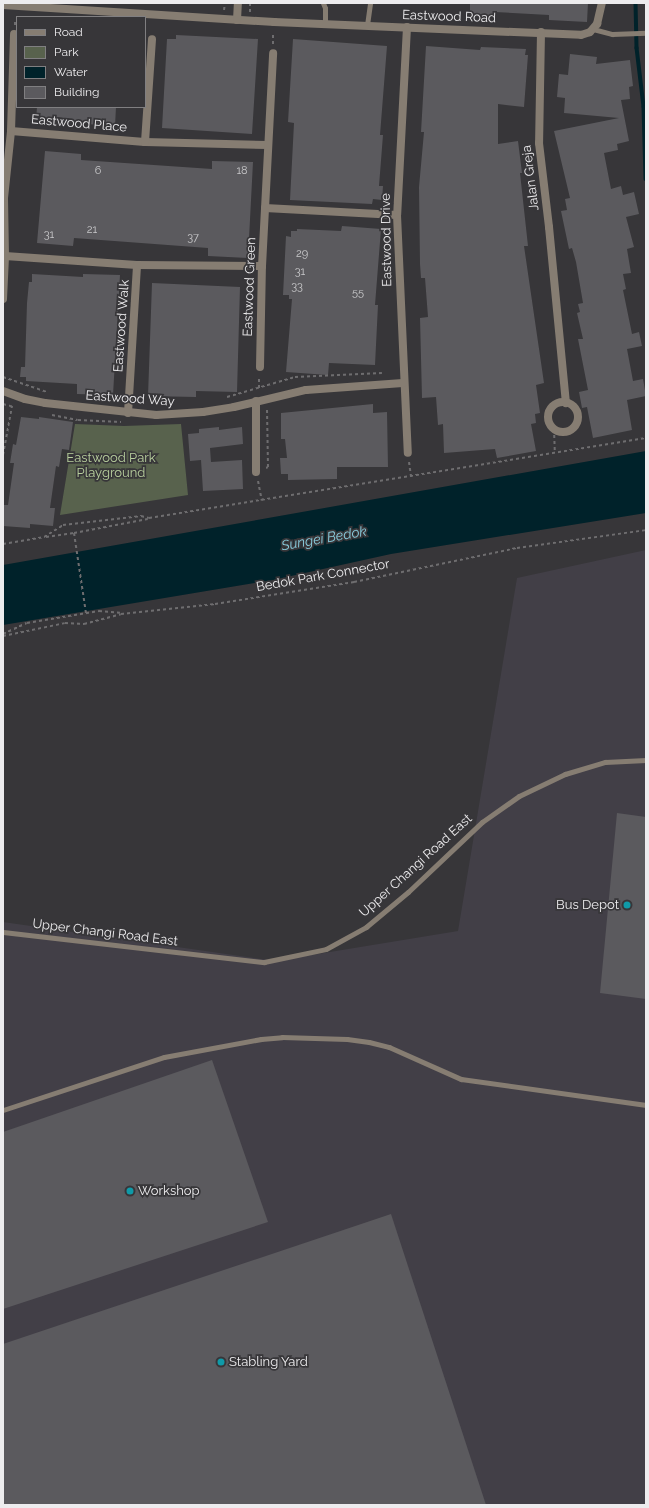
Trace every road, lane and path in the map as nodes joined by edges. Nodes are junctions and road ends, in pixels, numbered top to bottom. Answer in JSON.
{"nodes":[{"id":1,"x":238,"y":3,"type":"edge"},
{"id":2,"x":323,"y":3,"type":"edge"},
{"id":3,"x":370,"y":3,"type":"edge"},
{"id":4,"x":602,"y":3,"type":"edge"},
{"id":5,"x":3,"y":5,"type":"edge"},
{"id":6,"x":58,"y":5,"type":"edge"},
{"id":7,"x":70,"y":6,"type":"edge"},
{"id":8,"x":237,"y":20,"type":"junction"},
{"id":9,"x":325,"y":24,"type":"junction"},
{"id":10,"x":367,"y":25,"type":"junction"},
{"id":11,"x":407,"y":27,"type":"junction"},
{"id":12,"x":593,"y":29,"type":"junction"},
{"id":13,"x":540,"y":32,"type":"junction"},
{"id":14,"x":646,"y":33,"type":"edge"},
{"id":15,"x":14,"y":34,"type":"dead end"},
{"id":16,"x":152,"y":40,"type":"dead end"},
{"id":17,"x":273,"y":53,"type":"dead end"},
{"id":18,"x":11,"y":131,"type":"junction"},
{"id":19,"x":145,"y":142,"type":"junction"},
{"id":20,"x":268,"y":145,"type":"junction"},
{"id":21,"x":4,"y":198,"type":"edge"},
{"id":22,"x":265,"y":208,"type":"junction"},
{"id":23,"x":397,"y":215,"type":"junction"},
{"id":24,"x":5,"y":256,"type":"junction"},
{"id":25,"x":137,"y":265,"type":"junction"},
{"id":26,"x":262,"y":266,"type":"junction"},
{"id":27,"x":3,"y":299,"type":"edge"},
{"id":28,"x":260,"y":367,"type":"dead end"},
{"id":29,"x":386,"y":373,"type":"dead end"},
{"id":30,"x":3,"y":377,"type":"edge"},
{"id":31,"x":403,"y":383,"type":"junction"},
{"id":32,"x":3,"y":393,"type":"edge"},
{"id":33,"x":53,"y":394,"type":"dead end"},
{"id":34,"x":220,"y":399,"type":"dead end"},
{"id":35,"x":256,"y":401,"type":"junction"},
{"id":36,"x":566,"y":403,"type":"junction"},
{"id":37,"x":12,"y":406,"type":"dead end"},
{"id":38,"x":128,"y":413,"type":"junction"},
{"id":39,"x":554,"y":429,"type":"junction"},
{"id":40,"x":646,"y":438,"type":"edge"},
{"id":41,"x":555,"y":452,"type":"junction"},
{"id":42,"x":408,"y":453,"type":"joint"},
{"id":43,"x":3,"y":455,"type":"edge"},
{"id":44,"x":256,"y":472,"type":"joint"},
{"id":45,"x":411,"y":477,"type":"junction"},
{"id":46,"x":262,"y":501,"type":"junction"},
{"id":47,"x":149,"y":518,"type":"junction"},
{"id":48,"x":646,"y":530,"type":"edge"},
{"id":49,"x":74,"y":533,"type":"junction"},
{"id":50,"x":44,"y":537,"type":"junction"},
{"id":51,"x":3,"y":544,"type":"edge"},
{"id":52,"x":86,"y":613,"type":"junction"},
{"id":53,"x":121,"y":614,"type":"junction"},
{"id":54,"x":3,"y":635,"type":"edge"},
{"id":55,"x":646,"y":760,"type":"edge"},
{"id":56,"x":3,"y":932,"type":"edge"},
{"id":57,"x":646,"y":1105,"type":"edge"},
{"id":58,"x":3,"y":1110,"type":"edge"}],
"edges":[{"from":1,"to":8,"type":"street"},
{"from":2,"to":9,"type":"lane"},
{"from":3,"to":10,"type":"lane"},
{"from":4,"to":12,"type":"street"},
{"from":5,"to":6,"type":"street","name":"Eastwood Road"},
{"from":6,"to":7,"type":"street","name":"Eastwood Road"},
{"from":7,"to":8,"type":"street","name":"Eastwood Road"},
{"from":8,"to":9,"type":"street","name":"Eastwood Road"},
{"from":9,"to":10,"type":"street","name":"Eastwood Road"},
{"from":10,"to":11,"type":"street","name":"Eastwood Road"},
{"from":11,"to":13,"type":"street","name":"Eastwood Road"},
{"from":11,"to":23,"type":"street","name":"Eastwood Drive"},
{"from":12,"to":13,"type":"street"},
{"from":12,"to":14,"type":"lane"},
{"from":13,"to":36,"type":"street","name":"Jalan Greja"},
{"from":15,"to":18,"type":"street"},
{"from":16,"to":19,"type":"street","name":"Eastwood Place"},
{"from":17,"to":20,"type":"street","name":"Eastwood Green"},
{"from":18,"to":19,"type":"street","name":"Eastwood Place"},
{"from":18,"to":21,"type":"street"},
{"from":19,"to":20,"type":"street","name":"Eastwood Place"},
{"from":20,"to":22,"type":"street","name":"Eastwood Green"},
{"from":21,"to":24,"type":"street"},
{"from":22,"to":23,"type":"street"},
{"from":22,"to":26,"type":"street","name":"Eastwood Green"},
{"from":23,"to":31,"type":"street","name":"Eastwood Drive"},
{"from":24,"to":25,"type":"street","name":"Eastwood Walk"},
{"from":24,"to":27,"type":"street"},
{"from":25,"to":26,"type":"street","name":"Eastwood Walk"},
{"from":25,"to":38,"type":"street","name":"Eastwood Walk"},
{"from":26,"to":28,"type":"street","name":"Eastwood Green"},
{"from":29,"to":34,"type":"path"},
{"from":30,"to":33,"type":"path"},
{"from":31,"to":35,"type":"street","name":"Eastwood Way"},
{"from":31,"to":42,"type":"street","name":"Eastwood Drive"},
{"from":32,"to":38,"type":"street","name":"Eastwood Way"},
{"from":35,"to":38,"type":"street","name":"Eastwood Way"},
{"from":35,"to":44,"type":"street"},
{"from":36,"to":39,"type":"street"},
{"from":36,"to":39,"type":"street"},
{"from":37,"to":43,"type":"path"},
{"from":39,"to":41,"type":"path"},
{"from":40,"to":41,"type":"path"},
{"from":41,"to":45,"type":"path"},
{"from":42,"to":45,"type":"path"},
{"from":44,"to":46,"type":"path"},
{"from":45,"to":46,"type":"path"},
{"from":46,"to":47,"type":"path"},
{"from":47,"to":49,"type":"path"},
{"from":47,"to":50,"type":"path"},
{"from":48,"to":53,"type":"path","name":"Bedok Park Connector"},
{"from":49,"to":50,"type":"path"},
{"from":49,"to":52,"type":"path"},
{"from":50,"to":51,"type":"path"},
{"from":52,"to":53,"type":"path","name":"Bedok Park Connector"},
{"from":52,"to":54,"type":"path","name":"Bedok Park Connector"},
{"from":53,"to":54,"type":"path","name":"Bedok Park Connector"},
{"from":55,"to":56,"type":"lane","name":"Upper Changi Road East"},
{"from":57,"to":58,"type":"lane"}]}
